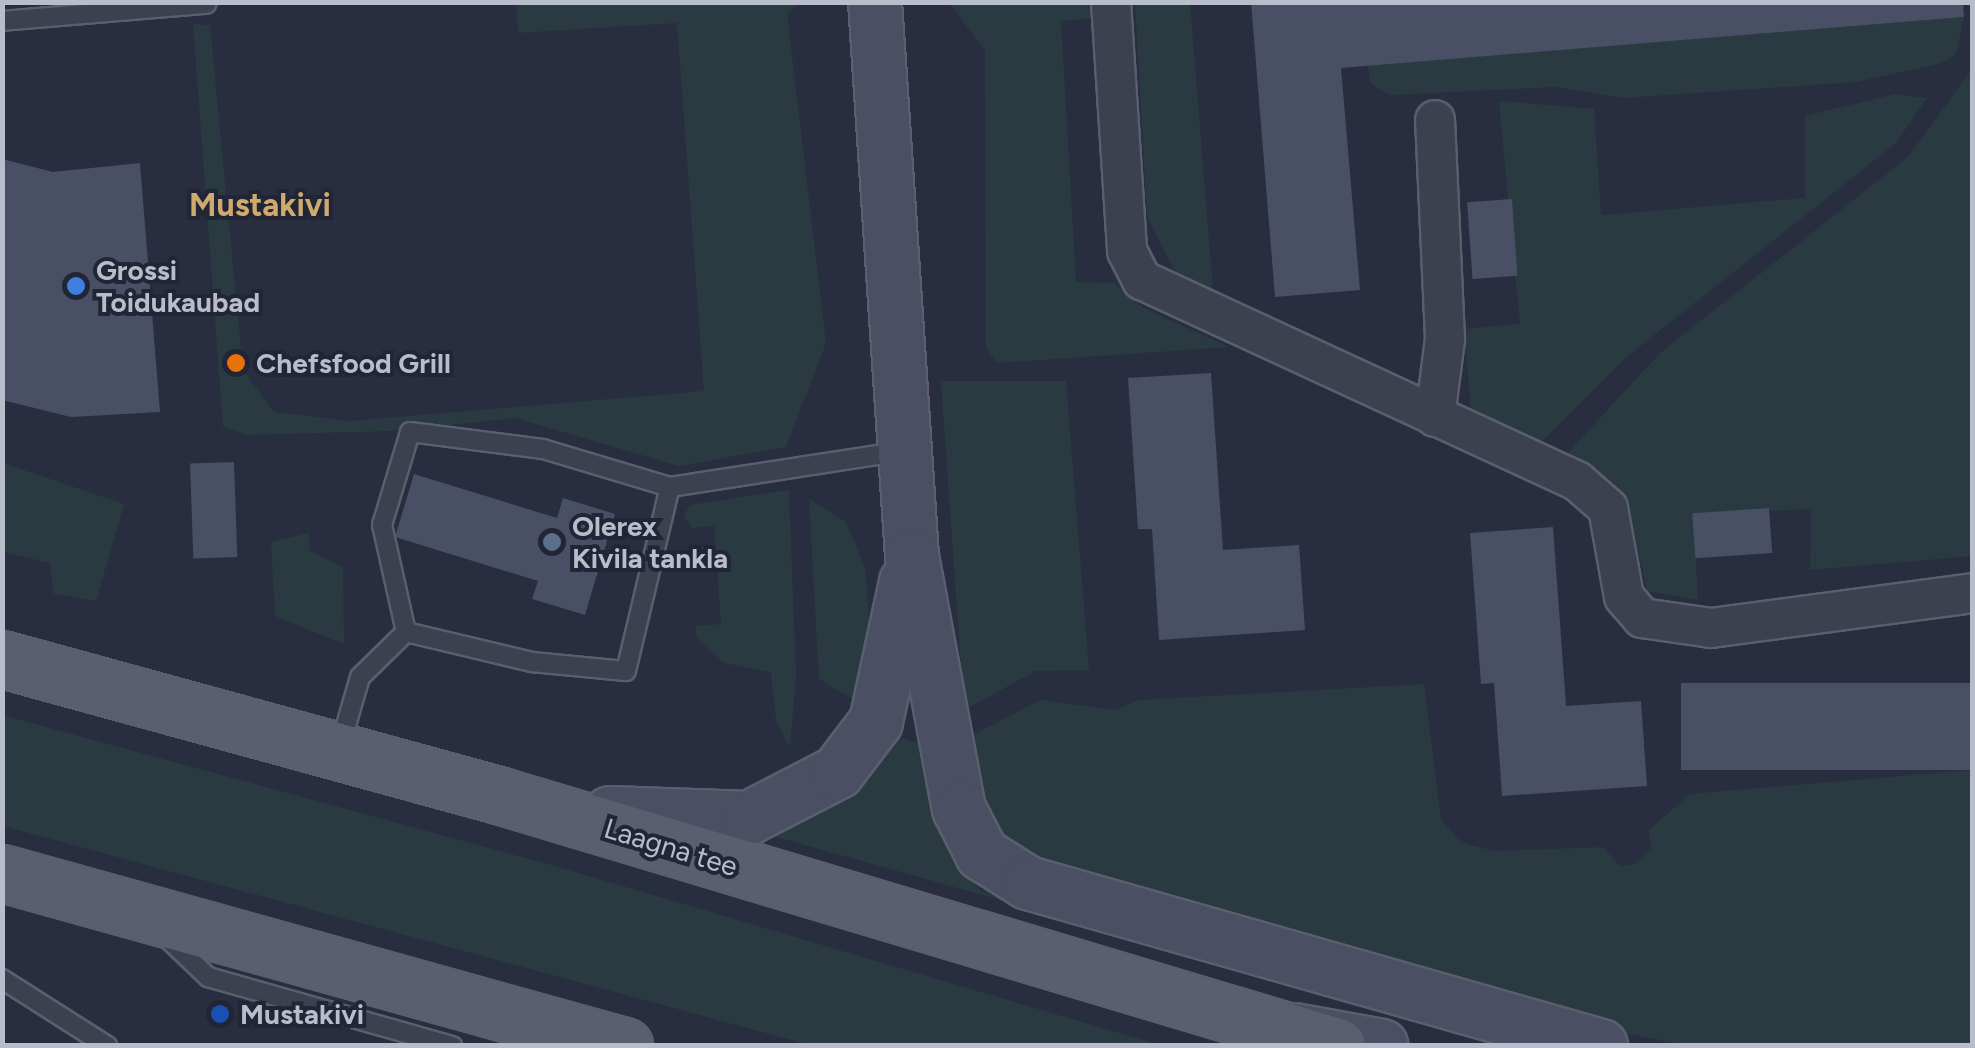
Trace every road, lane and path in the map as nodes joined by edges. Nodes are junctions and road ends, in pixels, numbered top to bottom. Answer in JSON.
{"nodes":[{"id":1,"x":875,"y":2,"type":"edge"},
{"id":2,"x":1111,"y":2,"type":"edge"},
{"id":3,"x":206,"y":4,"type":"edge"},
{"id":4,"x":2,"y":21,"type":"edge"},
{"id":5,"x":1435,"y":120,"type":"dead end"},
{"id":6,"x":1435,"y":416,"type":"junction"},
{"id":7,"x":907,"y":450,"type":"junction"},
{"id":8,"x":670,"y":487,"type":"junction"},
{"id":9,"x":912,"y":556,"type":"junction"},
{"id":10,"x":1972,"y":593,"type":"edge"},
{"id":11,"x":406,"y":632,"type":"junction"},
{"id":12,"x":2,"y":660,"type":"edge"},
{"id":13,"x":339,"y":751,"type":"junction"},
{"id":14,"x":498,"y":795,"type":"junction"},
{"id":15,"x":2,"y":873,"type":"edge"},
{"id":16,"x":138,"y":911,"type":"junction"},
{"id":17,"x":2,"y":979,"type":"edge"},
{"id":18,"x":1263,"y":1024,"type":"junction"},
{"id":19,"x":107,"y":1046,"type":"edge"},
{"id":20,"x":452,"y":1046,"type":"edge"},
{"id":21,"x":624,"y":1046,"type":"edge"},
{"id":22,"x":1337,"y":1046,"type":"edge"},
{"id":23,"x":1382,"y":1046,"type":"edge"},
{"id":24,"x":1601,"y":1046,"type":"edge"}],
"edges":[{"from":1,"to":7,"type":"street"},
{"from":2,"to":6,"type":"street"},
{"from":3,"to":4,"type":"lane"},
{"from":5,"to":6,"type":"street"},
{"from":6,"to":10,"type":"street"},
{"from":7,"to":8,"type":"lane"},
{"from":7,"to":9,"type":"street"},
{"from":8,"to":11,"type":"lane"},
{"from":8,"to":11,"type":"lane"},
{"from":9,"to":14,"type":"street"},
{"from":9,"to":24,"type":"street"},
{"from":11,"to":13,"type":"lane"},
{"from":12,"to":13,"type":"main road","name":"Laagna tee"},
{"from":13,"to":14,"type":"main road","name":"Laagna tee"},
{"from":14,"to":18,"type":"main road","name":"Laagna tee"},
{"from":15,"to":16,"type":"main road"},
{"from":16,"to":20,"type":"lane"},
{"from":16,"to":21,"type":"main road"},
{"from":17,"to":19,"type":"lane"},
{"from":18,"to":22,"type":"main road","name":"Laagna tee"},
{"from":18,"to":23,"type":"street"}]}
